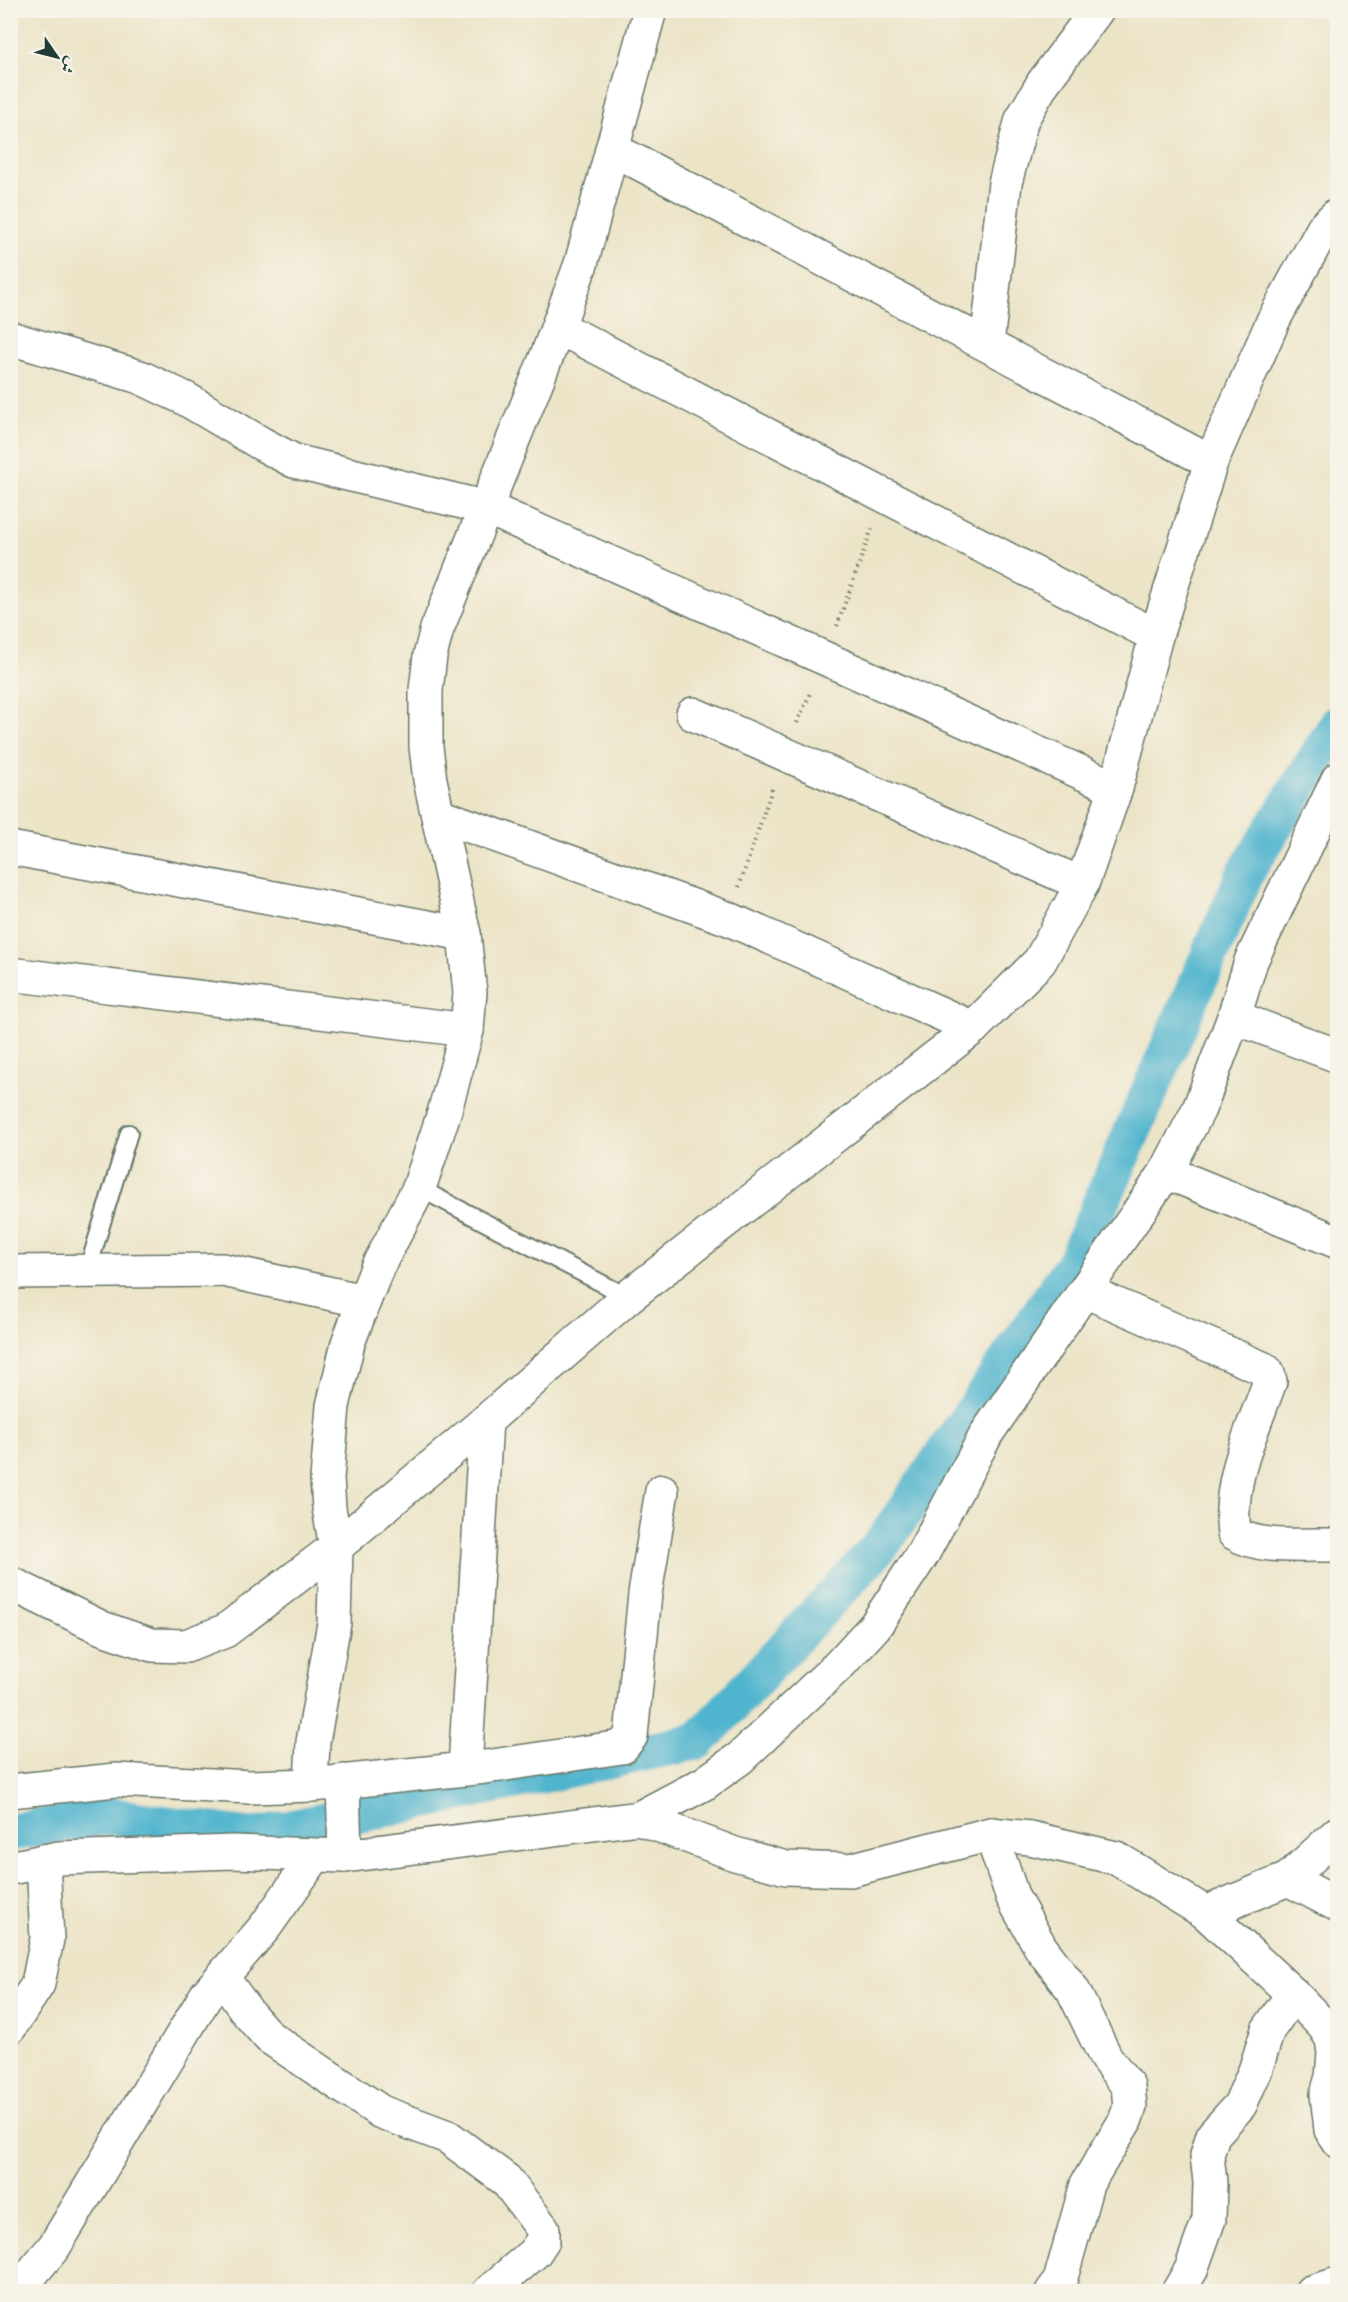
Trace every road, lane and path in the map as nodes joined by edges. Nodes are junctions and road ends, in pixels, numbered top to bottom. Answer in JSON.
{"nodes":[{"id":1,"x":650,"y":10,"type":"edge"},
{"id":2,"x":1097,"y":10,"type":"edge"},
{"id":3,"x":612,"y":149,"type":"junction"},
{"id":4,"x":1338,"y":214,"type":"edge"},
{"id":5,"x":558,"y":327,"type":"junction"},
{"id":6,"x":10,"y":338,"type":"edge"},
{"id":7,"x":987,"y":345,"type":"junction"},
{"id":8,"x":1211,"y":462,"type":"junction"},
{"id":9,"x":883,"y":496,"type":"junction"},
{"id":10,"x":487,"y":508,"type":"junction"},
{"id":11,"x":1156,"y":636,"type":"junction"},
{"id":12,"x":825,"y":659,"type":"junction"},
{"id":13,"x":693,"y":714,"type":"dead end"},
{"id":14,"x":784,"y":752,"type":"junction"},
{"id":15,"x":1338,"y":779,"type":"edge"},
{"id":16,"x":1116,"y":788,"type":"junction"},
{"id":17,"x":439,"y":815,"type":"junction"},
{"id":18,"x":10,"y":848,"type":"edge"},
{"id":19,"x":1082,"y":884,"type":"junction"},
{"id":20,"x":729,"y":919,"type":"junction"},
{"id":21,"x":464,"y":934,"type":"junction"},
{"id":22,"x":10,"y":974,"type":"edge"},
{"id":23,"x":1234,"y":1017,"type":"junction"},
{"id":24,"x":973,"y":1028,"type":"junction"},
{"id":25,"x":467,"y":1030,"type":"junction"},
{"id":26,"x":1338,"y":1056,"type":"edge"},
{"id":27,"x":129,"y":1132,"type":"dead end"},
{"id":28,"x":1166,"y":1172,"type":"junction"},
{"id":29,"x":419,"y":1188,"type":"junction"},
{"id":30,"x":1338,"y":1242,"type":"edge"},
{"id":31,"x":10,"y":1272,"type":"edge"},
{"id":32,"x":87,"y":1272,"type":"junction"},
{"id":33,"x":1085,"y":1291,"type":"junction"},
{"id":34,"x":628,"y":1297,"type":"junction"},
{"id":35,"x":364,"y":1301,"type":"junction"},
{"id":36,"x":486,"y":1421,"type":"junction"},
{"id":37,"x":662,"y":1491,"type":"dead end"},
{"id":38,"x":1338,"y":1545,"type":"edge"},
{"id":39,"x":336,"y":1547,"type":"junction"},
{"id":40,"x":10,"y":1583,"type":"edge"},
{"id":41,"x":465,"y":1768,"type":"junction"},
{"id":42,"x":311,"y":1785,"type":"junction"},
{"id":43,"x":343,"y":1787,"type":"junction"},
{"id":44,"x":10,"y":1791,"type":"edge"},
{"id":45,"x":639,"y":1818,"type":"junction"},
{"id":46,"x":1338,"y":1833,"type":"edge"},
{"id":47,"x":991,"y":1834,"type":"junction"},
{"id":48,"x":335,"y":1851,"type":"junction"},
{"id":49,"x":43,"y":1861,"type":"junction"},
{"id":50,"x":10,"y":1868,"type":"edge"},
{"id":51,"x":1288,"y":1879,"type":"junction"},
{"id":52,"x":1338,"y":1905,"type":"edge"},
{"id":53,"x":1206,"y":1913,"type":"junction"},
{"id":54,"x":222,"y":1977,"type":"junction"},
{"id":55,"x":1293,"y":1994,"type":"junction"},
{"id":56,"x":10,"y":2026,"type":"edge"},
{"id":57,"x":1335,"y":2078,"type":"edge"},
{"id":58,"x":1338,"y":2141,"type":"edge"},
{"id":59,"x":1338,"y":2284,"type":"edge"},
{"id":60,"x":12,"y":2292,"type":"edge"},
{"id":61,"x":489,"y":2292,"type":"edge"},
{"id":62,"x":1052,"y":2292,"type":"edge"},
{"id":63,"x":1178,"y":2292,"type":"edge"},
{"id":64,"x":1311,"y":2292,"type":"edge"}],
"edges":[{"from":1,"to":3,"type":"street"},
{"from":2,"to":7,"type":"street"},
{"from":3,"to":5,"type":"street"},
{"from":3,"to":7,"type":"street"},
{"from":4,"to":8,"type":"street"},
{"from":5,"to":9,"type":"street"},
{"from":5,"to":10,"type":"street"},
{"from":6,"to":10,"type":"street"},
{"from":7,"to":8,"type":"street"},
{"from":8,"to":11,"type":"street"},
{"from":9,"to":11,"type":"street"},
{"from":9,"to":12,"type":"path"},
{"from":10,"to":12,"type":"street"},
{"from":10,"to":17,"type":"street"},
{"from":11,"to":16,"type":"street"},
{"from":12,"to":14,"type":"path"},
{"from":12,"to":16,"type":"street"},
{"from":13,"to":14,"type":"street"},
{"from":14,"to":19,"type":"street"},
{"from":14,"to":20,"type":"path"},
{"from":15,"to":23,"type":"street"},
{"from":16,"to":19,"type":"street"},
{"from":17,"to":20,"type":"street"},
{"from":17,"to":21,"type":"street"},
{"from":18,"to":21,"type":"street"},
{"from":19,"to":24,"type":"street"},
{"from":20,"to":24,"type":"street"},
{"from":21,"to":25,"type":"street"},
{"from":22,"to":25,"type":"street"},
{"from":23,"to":26,"type":"street"},
{"from":23,"to":28,"type":"street"},
{"from":24,"to":34,"type":"street"},
{"from":25,"to":29,"type":"street"},
{"from":27,"to":32,"type":"lane"},
{"from":28,"to":30,"type":"street"},
{"from":28,"to":33,"type":"street"},
{"from":29,"to":34,"type":"lane"},
{"from":29,"to":35,"type":"street"},
{"from":31,"to":32,"type":"street"},
{"from":32,"to":35,"type":"street"},
{"from":33,"to":38,"type":"street"},
{"from":33,"to":45,"type":"street"},
{"from":34,"to":36,"type":"street"},
{"from":35,"to":39,"type":"street"},
{"from":36,"to":39,"type":"street"},
{"from":36,"to":41,"type":"street"},
{"from":37,"to":41,"type":"street"},
{"from":39,"to":40,"type":"street"},
{"from":39,"to":42,"type":"street"},
{"from":41,"to":43,"type":"street"},
{"from":42,"to":43,"type":"street"},
{"from":42,"to":44,"type":"street"},
{"from":43,"to":48,"type":"street"},
{"from":45,"to":47,"type":"street"},
{"from":45,"to":48,"type":"street"},
{"from":46,"to":51,"type":"street"},
{"from":47,"to":53,"type":"street"},
{"from":47,"to":62,"type":"street"},
{"from":48,"to":49,"type":"street"},
{"from":48,"to":54,"type":"street"},
{"from":49,"to":50,"type":"street"},
{"from":49,"to":56,"type":"street"},
{"from":51,"to":52,"type":"street"},
{"from":51,"to":53,"type":"street"},
{"from":53,"to":55,"type":"street"},
{"from":54,"to":60,"type":"street"},
{"from":54,"to":61,"type":"street"},
{"from":55,"to":57,"type":"street"},
{"from":55,"to":63,"type":"street"},
{"from":57,"to":58,"type":"street"},
{"from":59,"to":64,"type":"street"}]}
